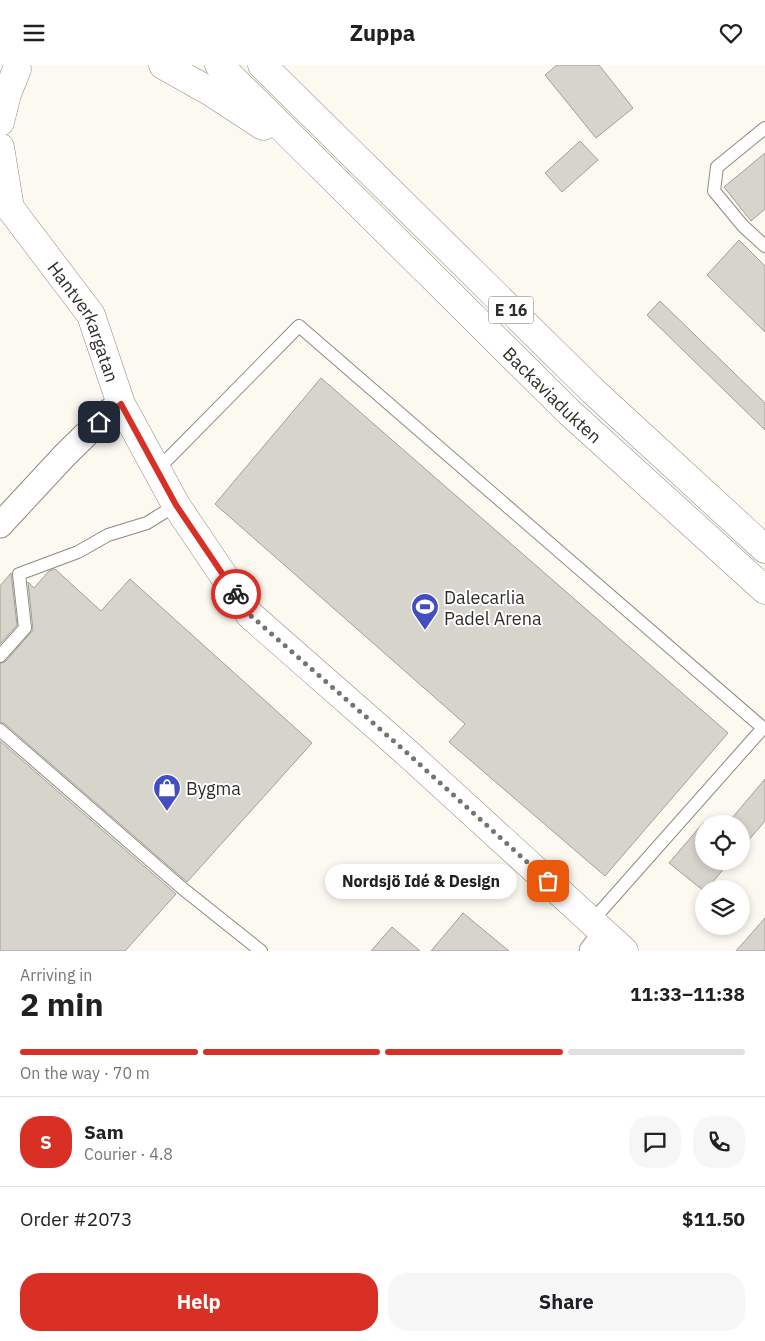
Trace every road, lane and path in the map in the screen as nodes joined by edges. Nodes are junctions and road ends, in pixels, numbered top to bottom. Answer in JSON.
{"nodes":[{"id":1,"x":163,"y":65,"type":"edge"},
{"id":2,"x":219,"y":65,"type":"edge"},
{"id":3,"x":262,"y":65,"type":"edge"},
{"id":4,"x":14,"y":71,"type":"edge"},
{"id":5,"x":0,"y":122,"type":"edge"},
{"id":6,"x":765,"y":128,"type":"edge"},
{"id":7,"x":0,"y":147,"type":"edge"},
{"id":8,"x":311,"y":157,"type":"junction"},
{"id":9,"x":5,"y":203,"type":"edge"},
{"id":10,"x":765,"y":245,"type":"edge"},
{"id":11,"x":121,"y":404,"type":"junction"},
{"id":12,"x":156,"y":471,"type":"junction"},
{"id":13,"x":176,"y":505,"type":"junction"},
{"id":14,"x":0,"y":525,"type":"edge"},
{"id":15,"x":765,"y":549,"type":"edge"},
{"id":16,"x":765,"y":590,"type":"edge"},
{"id":17,"x":0,"y":655,"type":"edge"},
{"id":18,"x":0,"y":730,"type":"edge"},
{"id":19,"x":603,"y":940,"type":"edge"},
{"id":20,"x":261,"y":951,"type":"edge"}],
"edges":[{"from":1,"to":8,"type":"main road"},
{"from":2,"to":8,"type":"main road","name":"Backaviadukten","number":"E 16"},
{"from":3,"to":15,"type":"main road","name":"Backaviadukten","number":"E 16"},
{"from":4,"to":5,"type":"main road"},
{"from":6,"to":10,"type":"lane"},
{"from":7,"to":9,"type":"main road"},
{"from":8,"to":16,"type":"main road","name":"Backaviadukten","number":"E 16"},
{"from":9,"to":11,"type":"main road","name":"Hantverkargatan"},
{"from":11,"to":12,"type":"main road","name":"Hantverkargatan"},
{"from":11,"to":14,"type":"street"},
{"from":12,"to":13,"type":"main road","name":"Hantverkargatan"},
{"from":12,"to":19,"type":"lane"},
{"from":13,"to":17,"type":"lane"},
{"from":13,"to":19,"type":"main road","name":"Hantverkargatan"},
{"from":18,"to":20,"type":"lane"}]}
